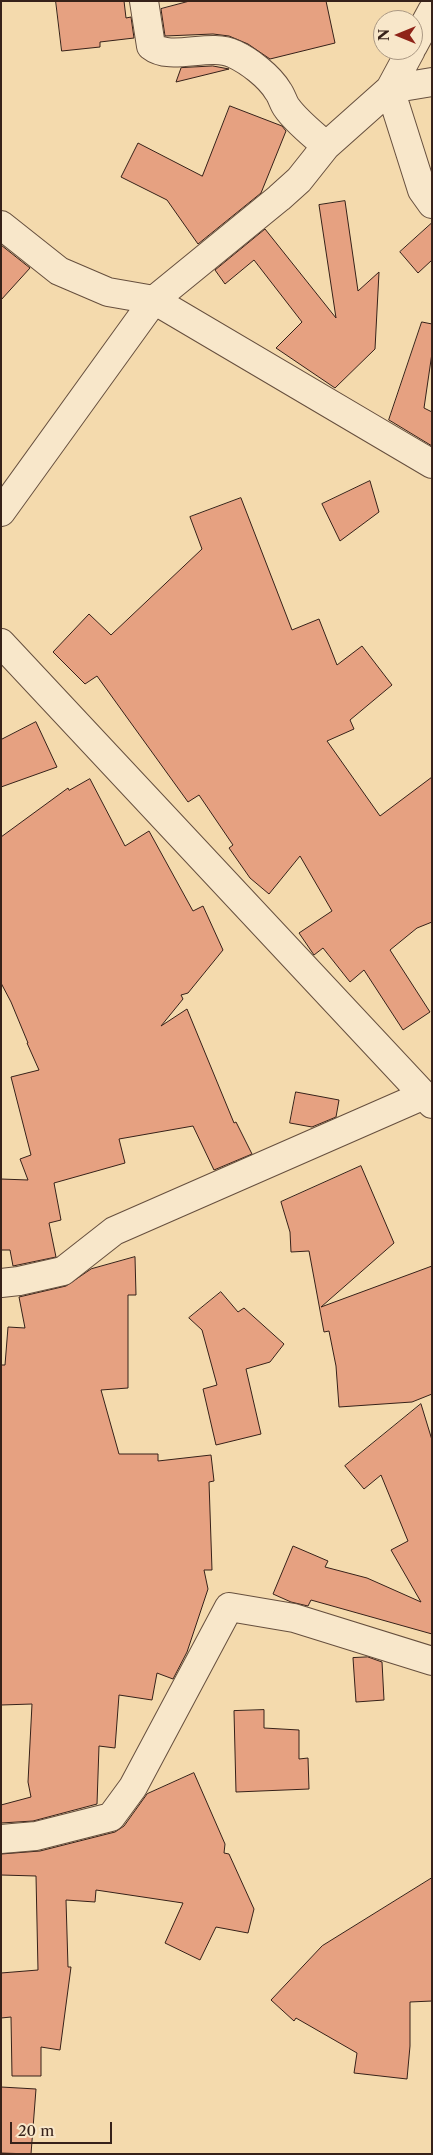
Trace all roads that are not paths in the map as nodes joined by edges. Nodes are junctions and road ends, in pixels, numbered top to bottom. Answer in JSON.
{"nodes":[{"id":1,"x":144,"y":1,"type":"edge"},
{"id":2,"x":432,"y":11,"type":"edge"},
{"id":3,"x":423,"y":28,"type":"edge"},
{"id":4,"x":406,"y":60,"type":"edge"},
{"id":5,"x":432,"y":82,"type":"edge"},
{"id":6,"x":390,"y":89,"type":"junction"},
{"id":7,"x":326,"y":146,"type":"junction"},
{"id":8,"x":432,"y":204,"type":"edge"},
{"id":9,"x":1,"y":225,"type":"edge"},
{"id":10,"x":154,"y":300,"type":"junction"},
{"id":11,"x":432,"y":464,"type":"edge"},
{"id":12,"x":1,"y":512,"type":"edge"},
{"id":13,"x":1,"y":643,"type":"edge"},
{"id":14,"x":427,"y":1100,"type":"edge"},
{"id":15,"x":1,"y":1283,"type":"edge"},
{"id":16,"x":432,"y":1661,"type":"edge"},
{"id":17,"x":1,"y":1839,"type":"edge"}],
"edges":[{"from":1,"to":7,"type":"street"},
{"from":2,"to":3,"type":"street"},
{"from":4,"to":6,"type":"street"},
{"from":5,"to":6,"type":"street"},
{"from":6,"to":7,"type":"street"},
{"from":6,"to":8,"type":"street"},
{"from":7,"to":10,"type":"street"},
{"from":9,"to":10,"type":"street"},
{"from":10,"to":11,"type":"street"},
{"from":10,"to":12,"type":"street"},
{"from":13,"to":14,"type":"street"},
{"from":14,"to":15,"type":"street"},
{"from":16,"to":17,"type":"street"}]}
